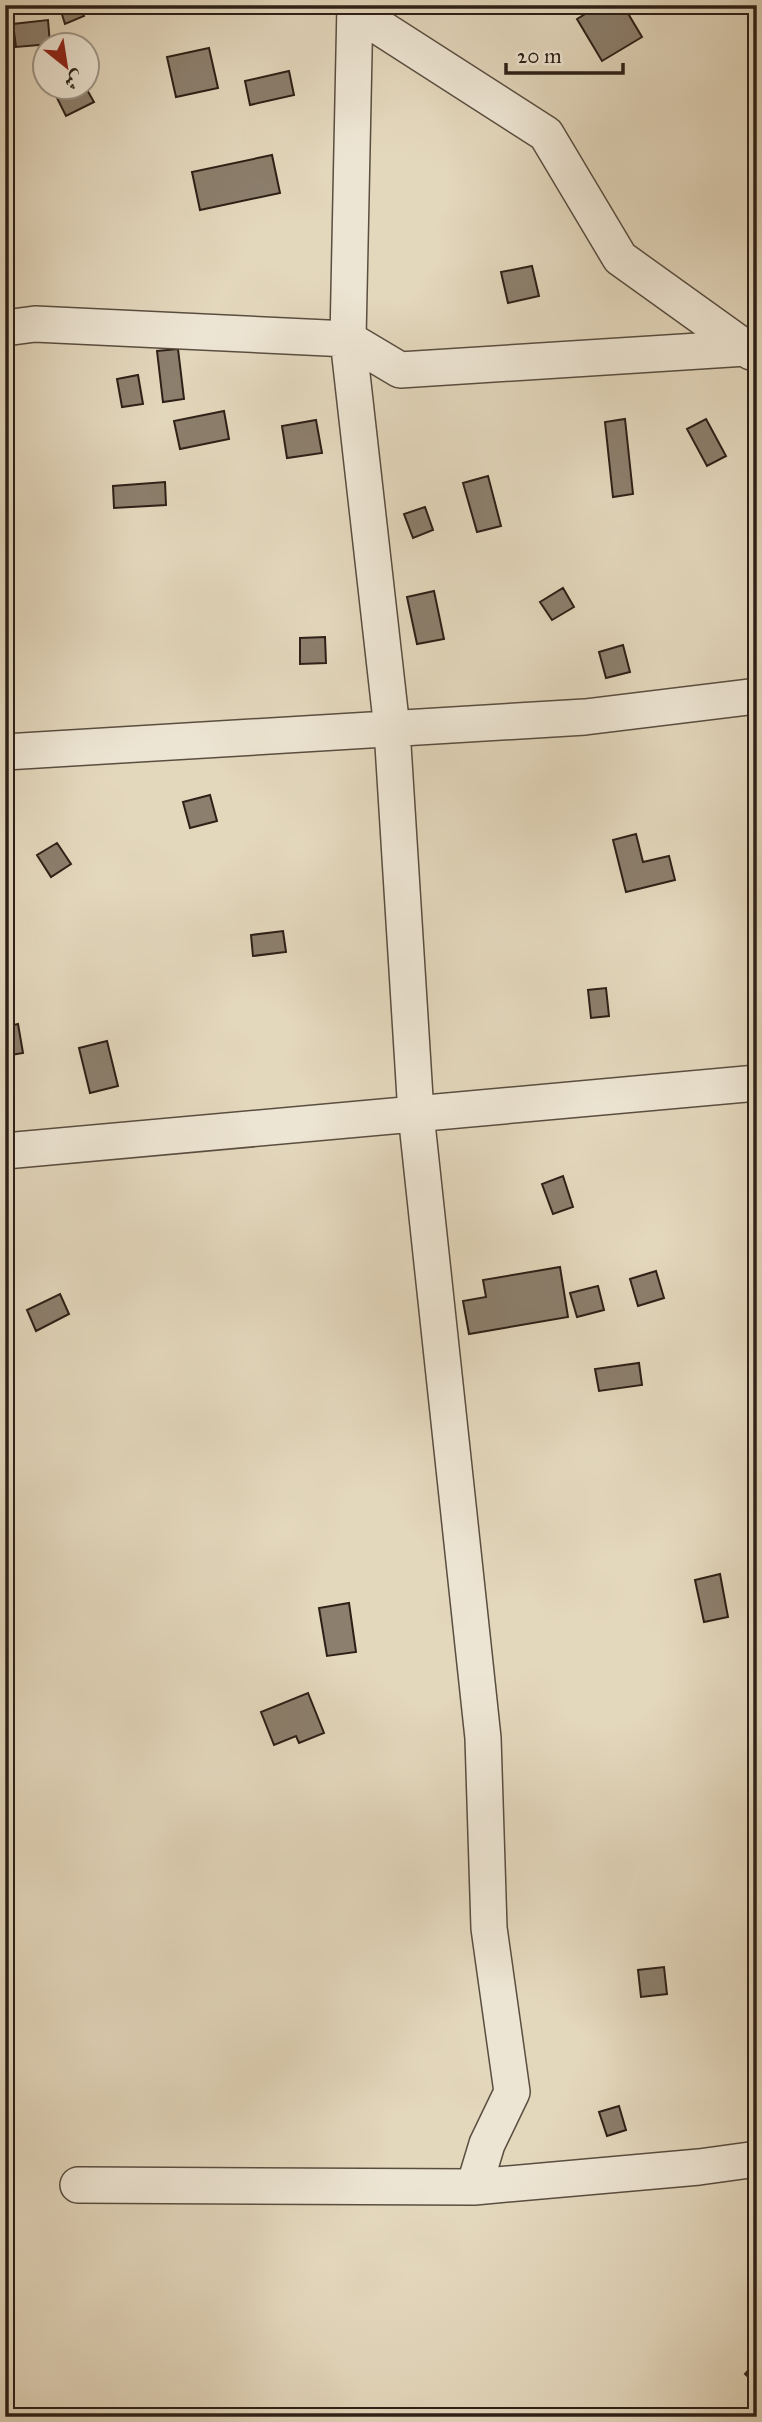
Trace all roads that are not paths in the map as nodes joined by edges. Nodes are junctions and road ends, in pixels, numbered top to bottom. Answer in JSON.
{"nodes":[{"id":1,"x":356,"y":9,"type":"edge"},
{"id":2,"x":5,"y":328,"type":"edge"},
{"id":3,"x":348,"y":339,"type":"junction"},
{"id":4,"x":751,"y":352,"type":"edge"},
{"id":5,"x":757,"y":696,"type":"edge"},
{"id":6,"x":392,"y":729,"type":"junction"},
{"id":7,"x":5,"y":752,"type":"edge"},
{"id":8,"x":757,"y":1083,"type":"edge"},
{"id":9,"x":416,"y":1114,"type":"junction"},
{"id":10,"x":5,"y":1151,"type":"edge"},
{"id":11,"x":757,"y":2159,"type":"edge"},
{"id":12,"x":78,"y":2185,"type":"dead end"},
{"id":13,"x":474,"y":2187,"type":"junction"}],
"edges":[{"from":1,"to":3,"type":"street"},
{"from":1,"to":4,"type":"street"},
{"from":2,"to":3,"type":"street"},
{"from":3,"to":4,"type":"street"},
{"from":3,"to":6,"type":"street"},
{"from":5,"to":6,"type":"street"},
{"from":6,"to":7,"type":"street"},
{"from":6,"to":9,"type":"street"},
{"from":8,"to":9,"type":"street"},
{"from":9,"to":10,"type":"street"},
{"from":9,"to":13,"type":"street"},
{"from":11,"to":13,"type":"street"},
{"from":12,"to":13,"type":"street"}]}
